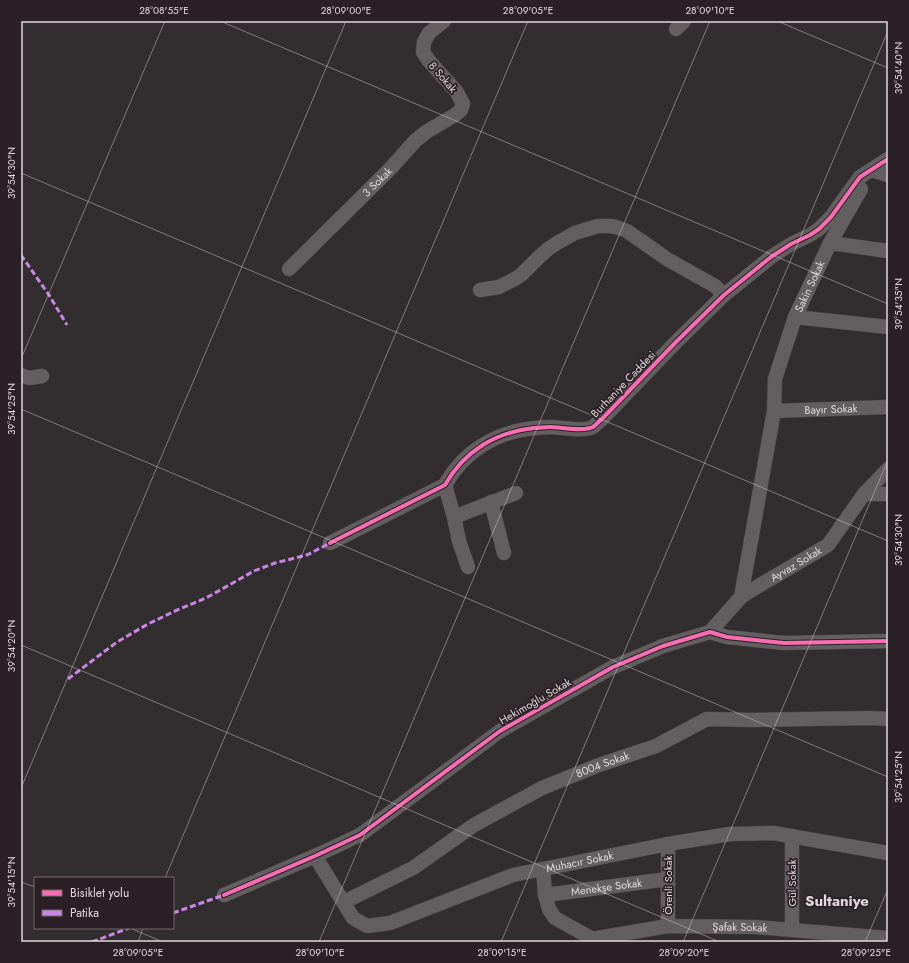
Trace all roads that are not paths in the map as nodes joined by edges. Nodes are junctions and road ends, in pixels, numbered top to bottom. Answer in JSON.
{"nodes":[{"id":1,"x":444,"y":21,"type":"edge"},
{"id":2,"x":460,"y":98,"type":"joint"},
{"id":3,"x":888,"y":159,"type":"edge"},
{"id":4,"x":872,"y":170,"type":"junction"},
{"id":5,"x":888,"y":175,"type":"edge"},
{"id":6,"x":830,"y":243,"type":"junction"},
{"id":7,"x":888,"y":251,"type":"edge"},
{"id":8,"x":289,"y":270,"type":"dead end"},
{"id":9,"x":480,"y":290,"type":"dead end"},
{"id":10,"x":724,"y":295,"type":"junction"},
{"id":11,"x":795,"y":317,"type":"junction"},
{"id":12,"x":888,"y":327,"type":"edge"},
{"id":13,"x":21,"y":375,"type":"edge"},
{"id":14,"x":42,"y":376,"type":"dead end"},
{"id":15,"x":888,"y":407,"type":"edge"},
{"id":16,"x":774,"y":411,"type":"junction"},
{"id":17,"x":888,"y":469,"type":"edge"},
{"id":18,"x":445,"y":486,"type":"junction"},
{"id":19,"x":516,"y":492,"type":"dead end"},
{"id":20,"x":864,"y":494,"type":"junction"},
{"id":21,"x":888,"y":494,"type":"edge"},
{"id":22,"x":491,"y":502,"type":"junction"},
{"id":23,"x":454,"y":517,"type":"junction"},
{"id":24,"x":330,"y":543,"type":"dead end"},
{"id":25,"x":504,"y":553,"type":"dead end"},
{"id":26,"x":468,"y":567,"type":"dead end"},
{"id":27,"x":741,"y":598,"type":"junction"},
{"id":28,"x":710,"y":632,"type":"junction"},
{"id":29,"x":888,"y":641,"type":"edge"},
{"id":30,"x":888,"y":719,"type":"edge"},
{"id":31,"x":792,"y":836,"type":"junction"},
{"id":32,"x":668,"y":844,"type":"junction"},
{"id":33,"x":888,"y":852,"type":"edge"},
{"id":34,"x":315,"y":856,"type":"junction"},
{"id":35,"x":542,"y":869,"type":"junction"},
{"id":36,"x":668,"y":879,"type":"junction"},
{"id":37,"x":224,"y":895,"type":"dead end"},
{"id":38,"x":545,"y":895,"type":"junction"},
{"id":39,"x":344,"y":902,"type":"junction"},
{"id":40,"x":668,"y":926,"type":"junction"},
{"id":41,"x":792,"y":930,"type":"junction"},
{"id":42,"x":888,"y":938,"type":"edge"},
{"id":43,"x":595,"y":940,"type":"edge"}],
"edges":[{"from":1,"to":2,"type":"street","name":"8 Sokak"},
{"from":2,"to":8,"type":"street","name":"3 Sokak"},
{"from":3,"to":4,"type":"street","name":"Burhaniye Caddesi"},
{"from":4,"to":5,"type":"street"},
{"from":4,"to":6,"type":"street","name":"Sakin Sokak"},
{"from":4,"to":10,"type":"street","name":"Burhaniye Caddesi"},
{"from":6,"to":7,"type":"street"},
{"from":6,"to":11,"type":"street","name":"Sakin Sokak"},
{"from":9,"to":10,"type":"street"},
{"from":10,"to":18,"type":"street","name":"Burhaniye Caddesi"},
{"from":11,"to":12,"type":"street"},
{"from":11,"to":16,"type":"street","name":"Sakin Sokak"},
{"from":13,"to":14,"type":"street"},
{"from":15,"to":16,"type":"street","name":"Bayır Sokak"},
{"from":16,"to":27,"type":"street","name":"Sakin Sokak"},
{"from":17,"to":20,"type":"street","name":"Ayvaz Sokak"},
{"from":18,"to":23,"type":"street"},
{"from":18,"to":24,"type":"street"},
{"from":19,"to":22,"type":"street"},
{"from":20,"to":21,"type":"street"},
{"from":20,"to":27,"type":"street","name":"Ayvaz Sokak"},
{"from":22,"to":23,"type":"street"},
{"from":22,"to":25,"type":"street"},
{"from":23,"to":26,"type":"street"},
{"from":27,"to":28,"type":"street","name":"Ayvaz Sokak"},
{"from":28,"to":29,"type":"street"},
{"from":28,"to":34,"type":"street","name":"Hekimoğlu Sokak"},
{"from":30,"to":39,"type":"street","name":"8004 Sokak"},
{"from":31,"to":32,"type":"street","name":"Muhacır Sokak"},
{"from":31,"to":33,"type":"street","name":"Muhacır Sokak"},
{"from":31,"to":41,"type":"street","name":"Gül Sokak"},
{"from":32,"to":35,"type":"street","name":"Muhacır Sokak"},
{"from":32,"to":36,"type":"street","name":"Örenli Sokak"},
{"from":34,"to":37,"type":"street","name":"Hekimoğlu Sokak"},
{"from":34,"to":39,"type":"street","name":"Muhacır Sokak"},
{"from":35,"to":38,"type":"street"},
{"from":35,"to":39,"type":"street","name":"Muhacır Sokak"},
{"from":36,"to":38,"type":"street","name":"Menekşe Sokak"},
{"from":36,"to":40,"type":"street","name":"Örenli Sokak"},
{"from":38,"to":43,"type":"street"},
{"from":40,"to":41,"type":"street","name":"Şafak Sokak"},
{"from":40,"to":43,"type":"street","name":"Şafak Sokak"},
{"from":41,"to":42,"type":"street","name":"Şafak Sokak"}]}
